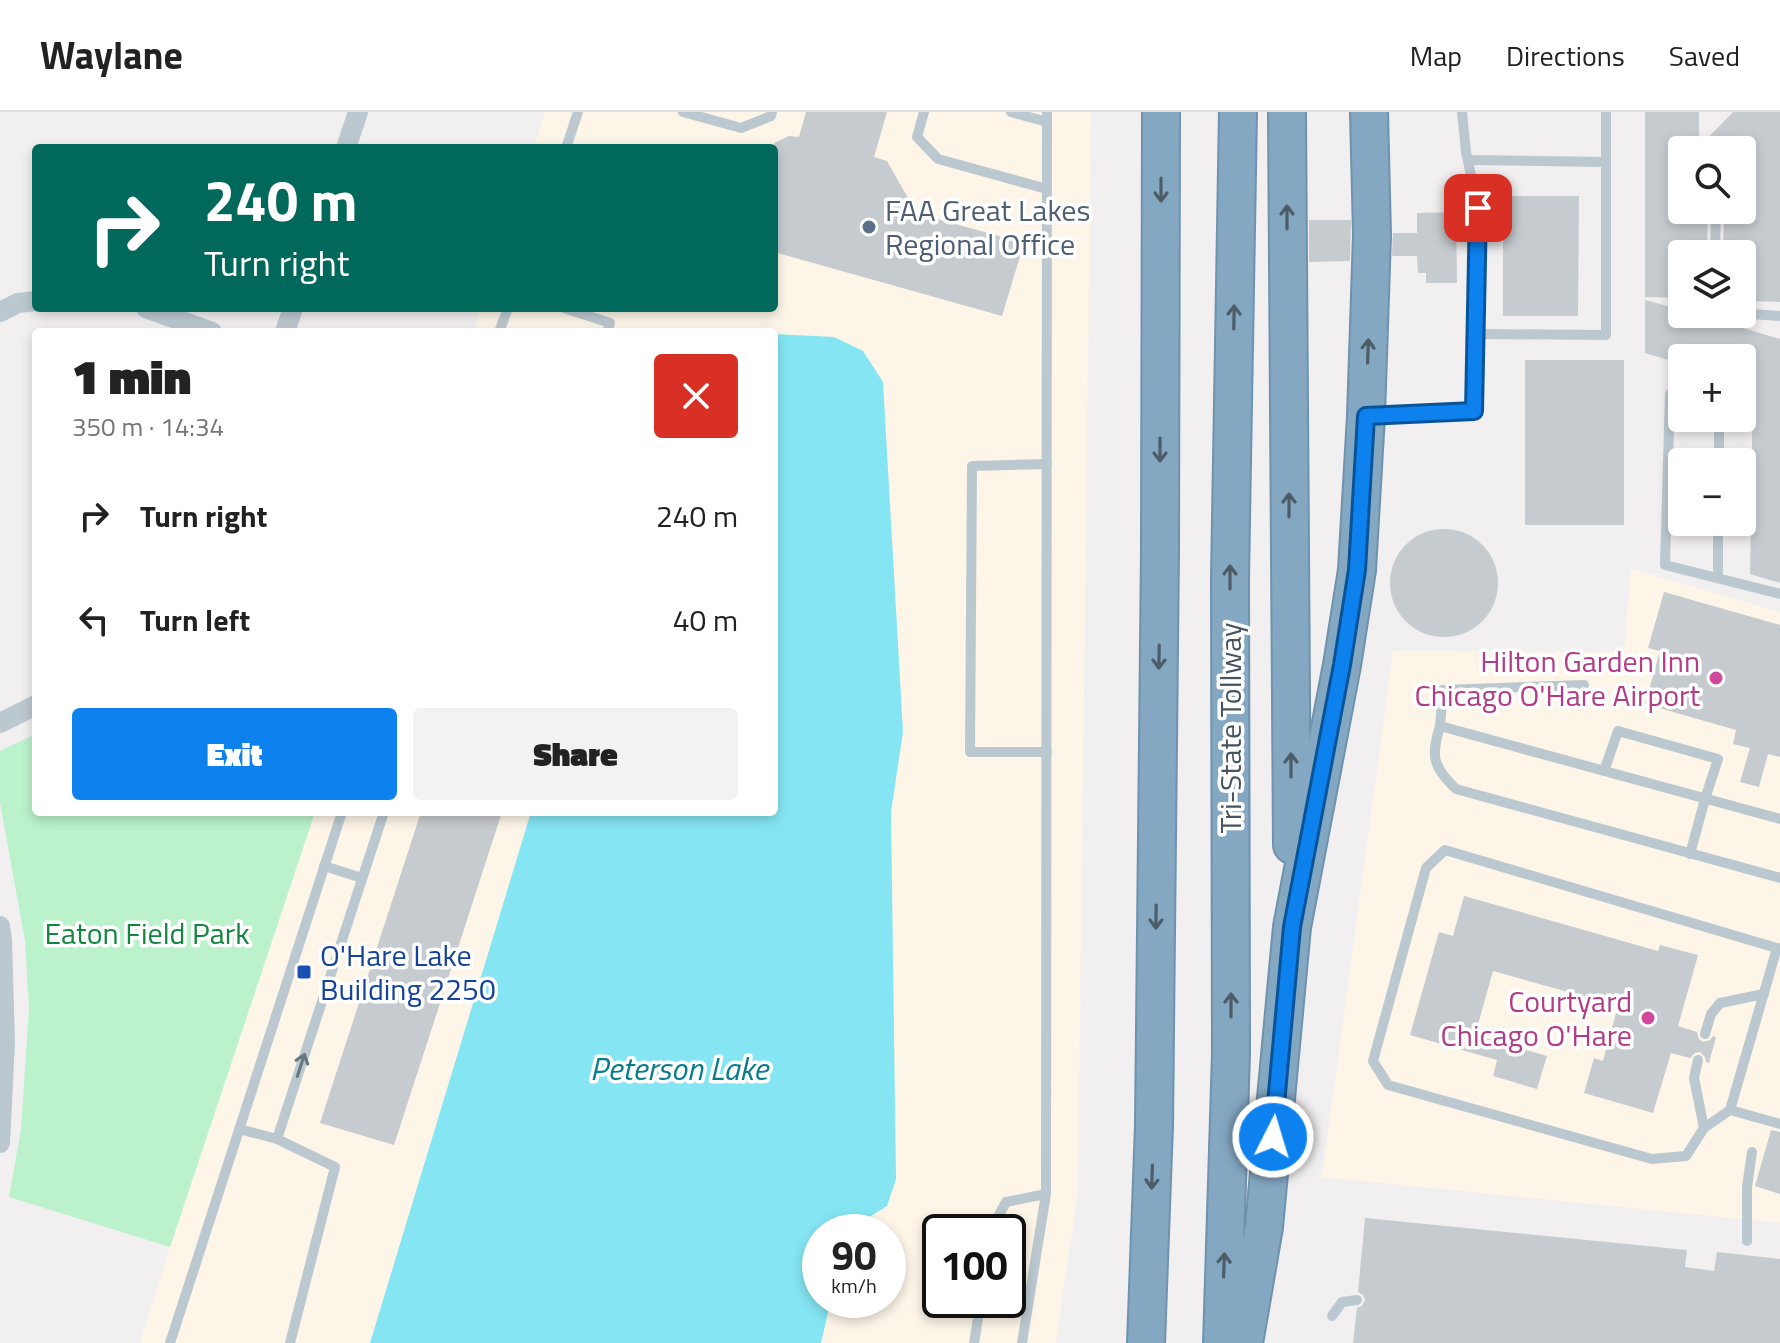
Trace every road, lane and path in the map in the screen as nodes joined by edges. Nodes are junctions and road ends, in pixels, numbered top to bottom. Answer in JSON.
{"nodes":[{"id":1,"x":358,"y":112,"type":"edge"},
{"id":2,"x":578,"y":112,"type":"edge"},
{"id":3,"x":683,"y":112,"type":"edge"},
{"id":4,"x":772,"y":112,"type":"edge"},
{"id":5,"x":924,"y":112,"type":"edge"},
{"id":6,"x":1011,"y":112,"type":"edge"},
{"id":7,"x":1161,"y":112,"type":"edge"},
{"id":8,"x":1238,"y":112,"type":"edge"},
{"id":9,"x":1287,"y":112,"type":"edge"},
{"id":10,"x":1369,"y":112,"type":"edge"},
{"id":11,"x":1462,"y":112,"type":"edge"},
{"id":12,"x":1606,"y":112,"type":"edge"},
{"id":13,"x":1047,"y":117,"type":"edge"},
{"id":14,"x":347,"y":144,"type":"edge"},
{"id":15,"x":567,"y":144,"type":"edge"},
{"id":16,"x":1468,"y":160,"type":"junction"},
{"id":17,"x":1606,"y":162,"type":"junction"},
{"id":18,"x":1047,"y":189,"type":"junction"},
{"id":19,"x":32,"y":301,"type":"edge"},
{"id":20,"x":0,"y":312,"type":"edge"},
{"id":21,"x":157,"y":312,"type":"edge"},
{"id":22,"x":576,"y":312,"type":"edge"},
{"id":23,"x":1756,"y":314,"type":"edge"},
{"id":24,"x":1780,"y":316,"type":"edge"},
{"id":25,"x":201,"y":328,"type":"edge"},
{"id":26,"x":608,"y":328,"type":"edge"},
{"id":27,"x":1476,"y":334,"type":"junction"},
{"id":28,"x":1366,"y":416,"type":"junction"},
{"id":29,"x":1669,"y":432,"type":"edge"},
{"id":30,"x":1047,"y":464,"type":"junction"},
{"id":31,"x":1718,"y":536,"type":"edge"},
{"id":32,"x":1718,"y":578,"type":"junction"},
{"id":33,"x":1780,"y":594,"type":"edge"},
{"id":34,"x":1584,"y":685,"type":"dead end"},
{"id":35,"x":32,"y":707,"type":"edge"},
{"id":36,"x":0,"y":723,"type":"edge"},
{"id":37,"x":1440,"y":726,"type":"junction"},
{"id":38,"x":1047,"y":752,"type":"junction"},
{"id":39,"x":1604,"y":771,"type":"junction"},
{"id":40,"x":1705,"y":799,"type":"junction"},
{"id":41,"x":341,"y":816,"type":"edge"},
{"id":42,"x":383,"y":816,"type":"edge"},
{"id":43,"x":1780,"y":818,"type":"edge"},
{"id":44,"x":1690,"y":854,"type":"junction"},
{"id":45,"x":324,"y":866,"type":"junction"},
{"id":46,"x":362,"y":878,"type":"junction"},
{"id":47,"x":1780,"y":878,"type":"edge"},
{"id":48,"x":0,"y":926,"type":"edge"},
{"id":49,"x":1292,"y":927,"type":"junction"},
{"id":50,"x":1779,"y":949,"type":"edge"},
{"id":51,"x":1764,"y":994,"type":"junction"},
{"id":52,"x":1705,"y":1034,"type":"dead end"},
{"id":53,"x":1698,"y":1060,"type":"dead end"},
{"id":54,"x":1730,"y":1110,"type":"junction"},
{"id":55,"x":1780,"y":1124,"type":"edge"},
{"id":56,"x":1704,"y":1128,"type":"junction"},
{"id":57,"x":239,"y":1129,"type":"junction"},
{"id":58,"x":277,"y":1139,"type":"junction"},
{"id":59,"x":0,"y":1143,"type":"edge"},
{"id":60,"x":1752,"y":1152,"type":"dead end"},
{"id":61,"x":1046,"y":1194,"type":"junction"},
{"id":62,"x":1000,"y":1214,"type":"edge"},
{"id":63,"x":1747,"y":1241,"type":"dead end"},
{"id":64,"x":1357,"y":1300,"type":"dead end"},
{"id":65,"x":1332,"y":1316,"type":"dead end"},
{"id":66,"x":978,"y":1318,"type":"edge"},
{"id":67,"x":170,"y":1343,"type":"edge"},
{"id":68,"x":290,"y":1343,"type":"edge"},
{"id":69,"x":974,"y":1343,"type":"edge"},
{"id":70,"x":1022,"y":1343,"type":"edge"},
{"id":71,"x":1146,"y":1343,"type":"edge"},
{"id":72,"x":1222,"y":1343,"type":"edge"},
{"id":73,"x":1244,"y":1343,"type":"edge"}],
"edges":[{"from":1,"to":14,"type":"street"},
{"from":2,"to":15,"type":"lane"},
{"from":3,"to":4,"type":"lane"},
{"from":5,"to":18,"type":"lane"},
{"from":6,"to":13,"type":"lane"},
{"from":7,"to":71,"type":"highway","one_way":true},
{"from":72,"to":8,"type":"highway","name":"Tri-State Tollway","one_way":true},
{"from":49,"to":9,"type":"highway","one_way":true},
{"from":28,"to":10,"type":"highway","one_way":true},
{"from":11,"to":16,"type":"lane"},
{"from":12,"to":17,"type":"lane"},
{"from":13,"to":18,"type":"lane"},
{"from":16,"to":17,"type":"lane"},
{"from":16,"to":27,"type":"lane"},
{"from":17,"to":27,"type":"lane"},
{"from":18,"to":30,"type":"lane"},
{"from":19,"to":20,"type":"street"},
{"from":21,"to":25,"type":"street"},
{"from":22,"to":26,"type":"lane"},
{"from":23,"to":24,"type":"lane"},
{"from":27,"to":28,"type":"lane"},
{"from":28,"to":49,"type":"highway"},
{"from":29,"to":32,"type":"lane"},
{"from":30,"to":38,"type":"lane"},
{"from":30,"to":38,"type":"lane"},
{"from":31,"to":32,"type":"lane"},
{"from":32,"to":33,"type":"lane"},
{"from":34,"to":37,"type":"lane"},
{"from":35,"to":36,"type":"street"},
{"from":37,"to":39,"type":"lane"},
{"from":37,"to":44,"type":"lane"},
{"from":38,"to":61,"type":"lane"},
{"from":39,"to":40,"type":"lane"},
{"from":39,"to":40,"type":"lane"},
{"from":40,"to":43,"type":"lane"},
{"from":40,"to":44,"type":"lane"},
{"from":41,"to":45,"type":"lane"},
{"from":42,"to":46,"type":"lane"},
{"from":44,"to":47,"type":"lane"},
{"from":45,"to":46,"type":"lane"},
{"from":45,"to":57,"type":"lane"},
{"from":58,"to":46,"type":"lane","one_way":true},
{"from":48,"to":59,"type":"street"},
{"from":49,"to":73,"type":"highway"},
{"from":50,"to":51,"type":"lane"},
{"from":50,"to":56,"type":"lane"},
{"from":51,"to":52,"type":"lane"},
{"from":51,"to":54,"type":"lane"},
{"from":53,"to":56,"type":"lane"},
{"from":54,"to":55,"type":"lane"},
{"from":54,"to":56,"type":"lane"},
{"from":57,"to":58,"type":"lane"},
{"from":57,"to":67,"type":"lane"},
{"from":58,"to":68,"type":"lane"},
{"from":60,"to":63,"type":"lane"},
{"from":61,"to":62,"type":"lane"},
{"from":61,"to":70,"type":"lane"},
{"from":64,"to":65,"type":"lane"},
{"from":66,"to":69,"type":"lane"}]}
